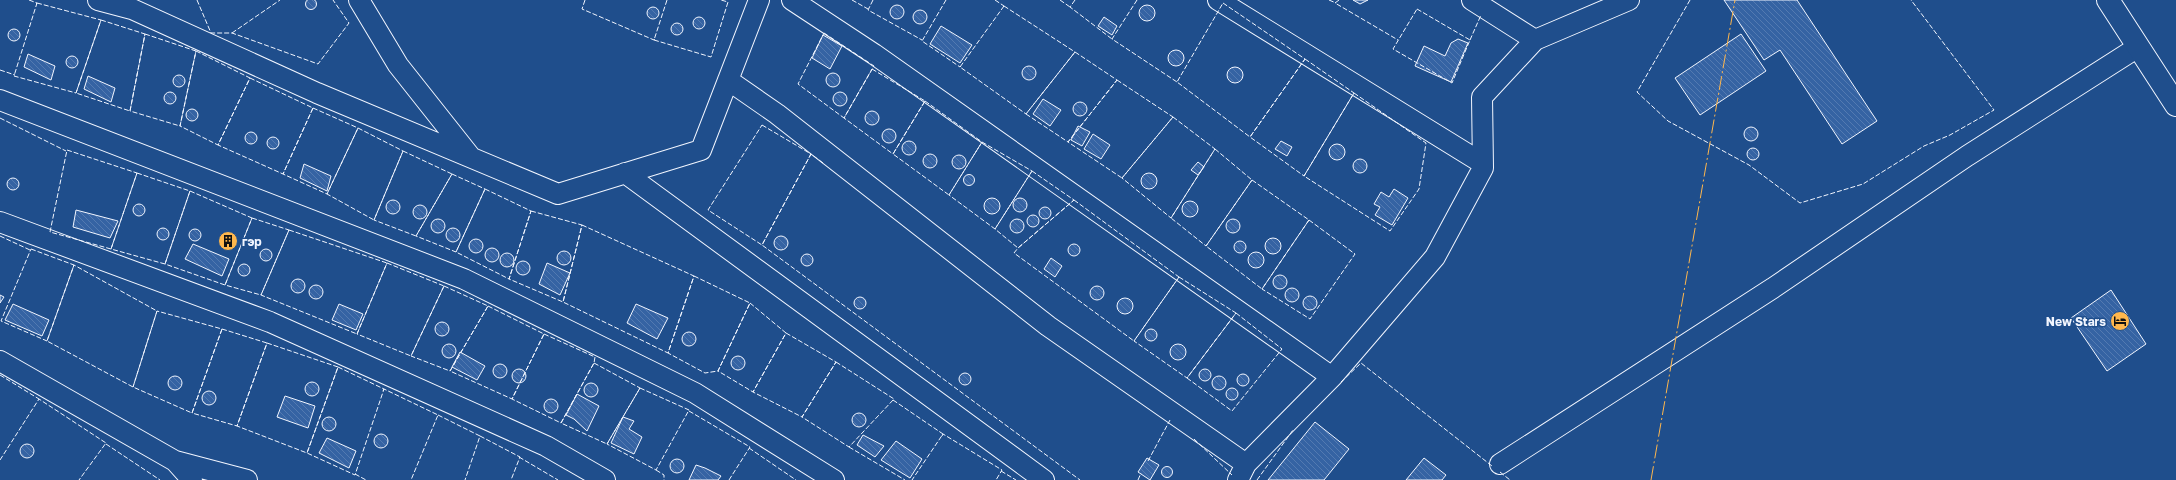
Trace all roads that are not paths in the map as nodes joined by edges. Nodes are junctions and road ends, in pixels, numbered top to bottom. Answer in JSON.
{"nodes":[{"id":1,"x":98,"y":0,"type":"edge"},
{"id":2,"x":359,"y":0,"type":"edge"},
{"id":3,"x":760,"y":0,"type":"edge"},
{"id":4,"x":792,"y":0,"type":"edge"},
{"id":5,"x":1218,"y":0,"type":"edge"},
{"id":6,"x":1472,"y":0,"type":"edge"},
{"id":7,"x":1629,"y":0,"type":"edge"},
{"id":8,"x":2108,"y":0,"type":"edge"},
{"id":9,"x":1535,"y":40,"type":"junction"},
{"id":10,"x":2138,"y":47,"type":"junction"},
{"id":11,"x":728,"y":80,"type":"junction"},
{"id":12,"x":0,"y":100,"type":"edge"},
{"id":13,"x":2176,"y":105,"type":"edge"},
{"id":14,"x":471,"y":158,"type":"junction"},
{"id":15,"x":1482,"y":163,"type":"junction"},
{"id":16,"x":625,"y":173,"type":"junction"},
{"id":17,"x":0,"y":222,"type":"edge"},
{"id":18,"x":0,"y":361,"type":"edge"},
{"id":19,"x":1332,"y":377,"type":"junction"},
{"id":20,"x":174,"y":461,"type":"junction"},
{"id":21,"x":1500,"y":464,"type":"dead end"},
{"id":22,"x":1242,"y":472,"type":"edge"},
{"id":23,"x":192,"y":480,"type":"edge"},
{"id":24,"x":247,"y":480,"type":"edge"},
{"id":25,"x":604,"y":480,"type":"edge"},
{"id":26,"x":834,"y":480,"type":"edge"},
{"id":27,"x":1044,"y":480,"type":"edge"}],
"edges":[{"from":1,"to":14,"type":"street"},
{"from":2,"to":14,"type":"street"},
{"from":3,"to":11,"type":"street"},
{"from":4,"to":19,"type":"street"},
{"from":5,"to":15,"type":"street"},
{"from":6,"to":9,"type":"street"},
{"from":7,"to":9,"type":"street"},
{"from":8,"to":10,"type":"highway"},
{"from":9,"to":15,"type":"street"},
{"from":10,"to":13,"type":"highway"},
{"from":10,"to":21,"type":"street"},
{"from":11,"to":16,"type":"street"},
{"from":11,"to":22,"type":"street"},
{"from":12,"to":26,"type":"street"},
{"from":14,"to":16,"type":"street"},
{"from":15,"to":19,"type":"street"},
{"from":16,"to":27,"type":"street"},
{"from":17,"to":25,"type":"street"},
{"from":18,"to":20,"type":"street"},
{"from":19,"to":22,"type":"street"},
{"from":20,"to":23,"type":"street"},
{"from":20,"to":24,"type":"street"}]}
